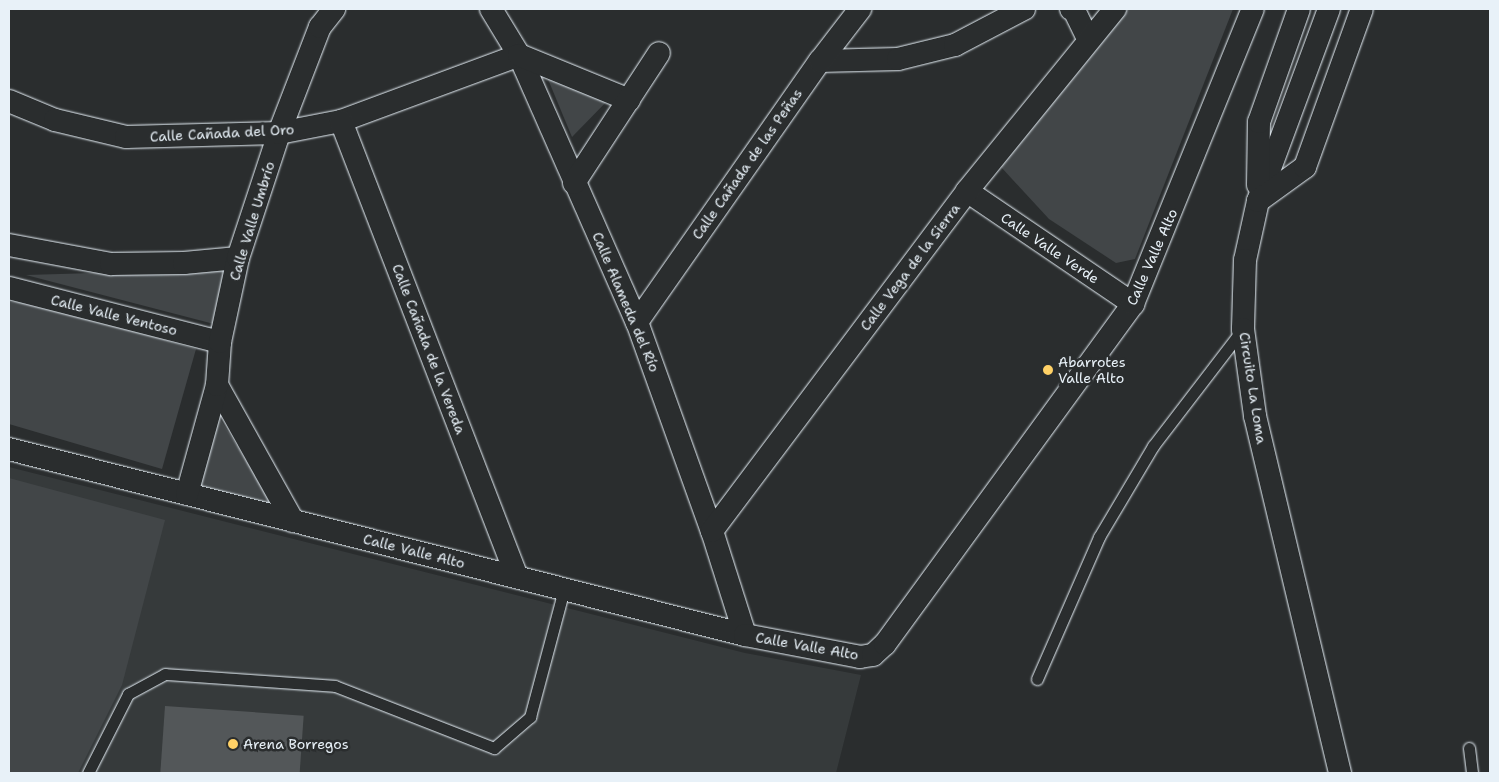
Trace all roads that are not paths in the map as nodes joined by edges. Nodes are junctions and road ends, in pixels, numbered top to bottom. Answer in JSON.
{"nodes":[{"id":1,"x":334,"y":9,"type":"edge"},
{"id":2,"x":492,"y":9,"type":"edge"},
{"id":3,"x":860,"y":9,"type":"edge"},
{"id":4,"x":1024,"y":9,"type":"edge"},
{"id":5,"x":1071,"y":9,"type":"edge"},
{"id":6,"x":1115,"y":9,"type":"edge"},
{"id":7,"x":1253,"y":9,"type":"edge"},
{"id":8,"x":1299,"y":9,"type":"edge"},
{"id":9,"x":1329,"y":9,"type":"edge"},
{"id":10,"x":1362,"y":9,"type":"edge"},
{"id":11,"x":1088,"y":39,"type":"junction"},
{"id":12,"x":659,"y":53,"type":"dead end"},
{"id":13,"x":519,"y":55,"type":"junction"},
{"id":14,"x":820,"y":61,"type":"junction"},
{"id":15,"x":629,"y":100,"type":"junction"},
{"id":16,"x":9,"y":101,"type":"edge"},
{"id":17,"x":341,"y":121,"type":"junction"},
{"id":18,"x":279,"y":133,"type":"junction"},
{"id":19,"x":574,"y":183,"type":"junction"},
{"id":20,"x":967,"y":191,"type":"junction"},
{"id":21,"x":1258,"y":201,"type":"junction"},
{"id":22,"x":9,"y":246,"type":"edge"},
{"id":23,"x":238,"y":258,"type":"junction"},
{"id":24,"x":9,"y":288,"type":"edge"},
{"id":25,"x":1133,"y":304,"type":"junction"},
{"id":26,"x":637,"y":322,"type":"junction"},
{"id":27,"x":1243,"y":329,"type":"junction"},
{"id":28,"x":220,"y":342,"type":"junction"},
{"id":29,"x":217,"y":385,"type":"junction"},
{"id":30,"x":9,"y":449,"type":"edge"},
{"id":31,"x":187,"y":494,"type":"junction"},
{"id":32,"x":293,"y":521,"type":"junction"},
{"id":33,"x":712,"y":531,"type":"junction"},
{"id":34,"x":517,"y":577,"type":"junction"},
{"id":35,"x":564,"y":589,"type":"junction"},
{"id":36,"x":744,"y":635,"type":"junction"},
{"id":37,"x":1037,"y":679,"type":"dead end"},
{"id":38,"x":1469,"y":748,"type":"dead end"},
{"id":39,"x":88,"y":773,"type":"edge"},
{"id":40,"x":1340,"y":773,"type":"edge"},
{"id":41,"x":1472,"y":773,"type":"edge"}],
"edges":[{"from":1,"to":18,"type":"street","name":"Calle Valle Umbrío"},
{"from":2,"to":13,"type":"street","name":"Calle Alameda del Río"},
{"from":3,"to":14,"type":"street","name":"Calle Cañada de las Peñas"},
{"from":4,"to":14,"type":"street"},
{"from":5,"to":11,"type":"street"},
{"from":6,"to":11,"type":"street","name":"Calle Vega de la Sierra"},
{"from":7,"to":25,"type":"street","name":"Calle Valle Alto"},
{"from":8,"to":21,"type":"street"},
{"from":9,"to":21,"type":"street","name":"Circuito La Loma"},
{"from":10,"to":21,"type":"street"},
{"from":11,"to":20,"type":"street","name":"Calle Vega de la Sierra"},
{"from":12,"to":15,"type":"street"},
{"from":13,"to":15,"type":"street"},
{"from":13,"to":17,"type":"street","name":"Calle Cañada del Oro"},
{"from":13,"to":19,"type":"street","name":"Calle Alameda del Río"},
{"from":14,"to":26,"type":"street","name":"Calle Cañada de las Peñas"},
{"from":15,"to":19,"type":"street"},
{"from":16,"to":18,"type":"street","name":"Calle Cañada del Oro"},
{"from":17,"to":18,"type":"street","name":"Calle Cañada del Oro"},
{"from":17,"to":34,"type":"street","name":"Calle Cañada de la Vereda"},
{"from":18,"to":23,"type":"street","name":"Calle Valle Umbrío"},
{"from":19,"to":26,"type":"street","name":"Calle Alameda del Río"},
{"from":20,"to":25,"type":"street","name":"Calle Valle Verde"},
{"from":20,"to":33,"type":"street","name":"Calle Vega de la Sierra"},
{"from":21,"to":27,"type":"street","name":"Circuito La Loma"},
{"from":22,"to":23,"type":"street"},
{"from":23,"to":28,"type":"street","name":"Calle Valle Umbrío"},
{"from":24,"to":28,"type":"street","name":"Calle Valle Ventoso"},
{"from":25,"to":36,"type":"street","name":"Calle Valle Alto"},
{"from":26,"to":33,"type":"street","name":"Calle Alameda del Río"},
{"from":27,"to":37,"type":"lane"},
{"from":27,"to":40,"type":"street","name":"Circuito La Loma"},
{"from":28,"to":29,"type":"street","name":"Calle Valle Umbrío"},
{"from":29,"to":31,"type":"street","name":"Calle Valle Umbrío"},
{"from":29,"to":32,"type":"street"},
{"from":30,"to":31,"type":"street","name":"Calle Valle Alto"},
{"from":31,"to":32,"type":"street","name":"Calle Valle Alto"},
{"from":32,"to":34,"type":"street","name":"Calle Valle Alto"},
{"from":33,"to":36,"type":"street","name":"Calle Alameda del Río"},
{"from":34,"to":35,"type":"street","name":"Calle Valle Alto"},
{"from":35,"to":36,"type":"street","name":"Calle Valle Alto"},
{"from":35,"to":39,"type":"lane"},
{"from":38,"to":41,"type":"lane"}]}
